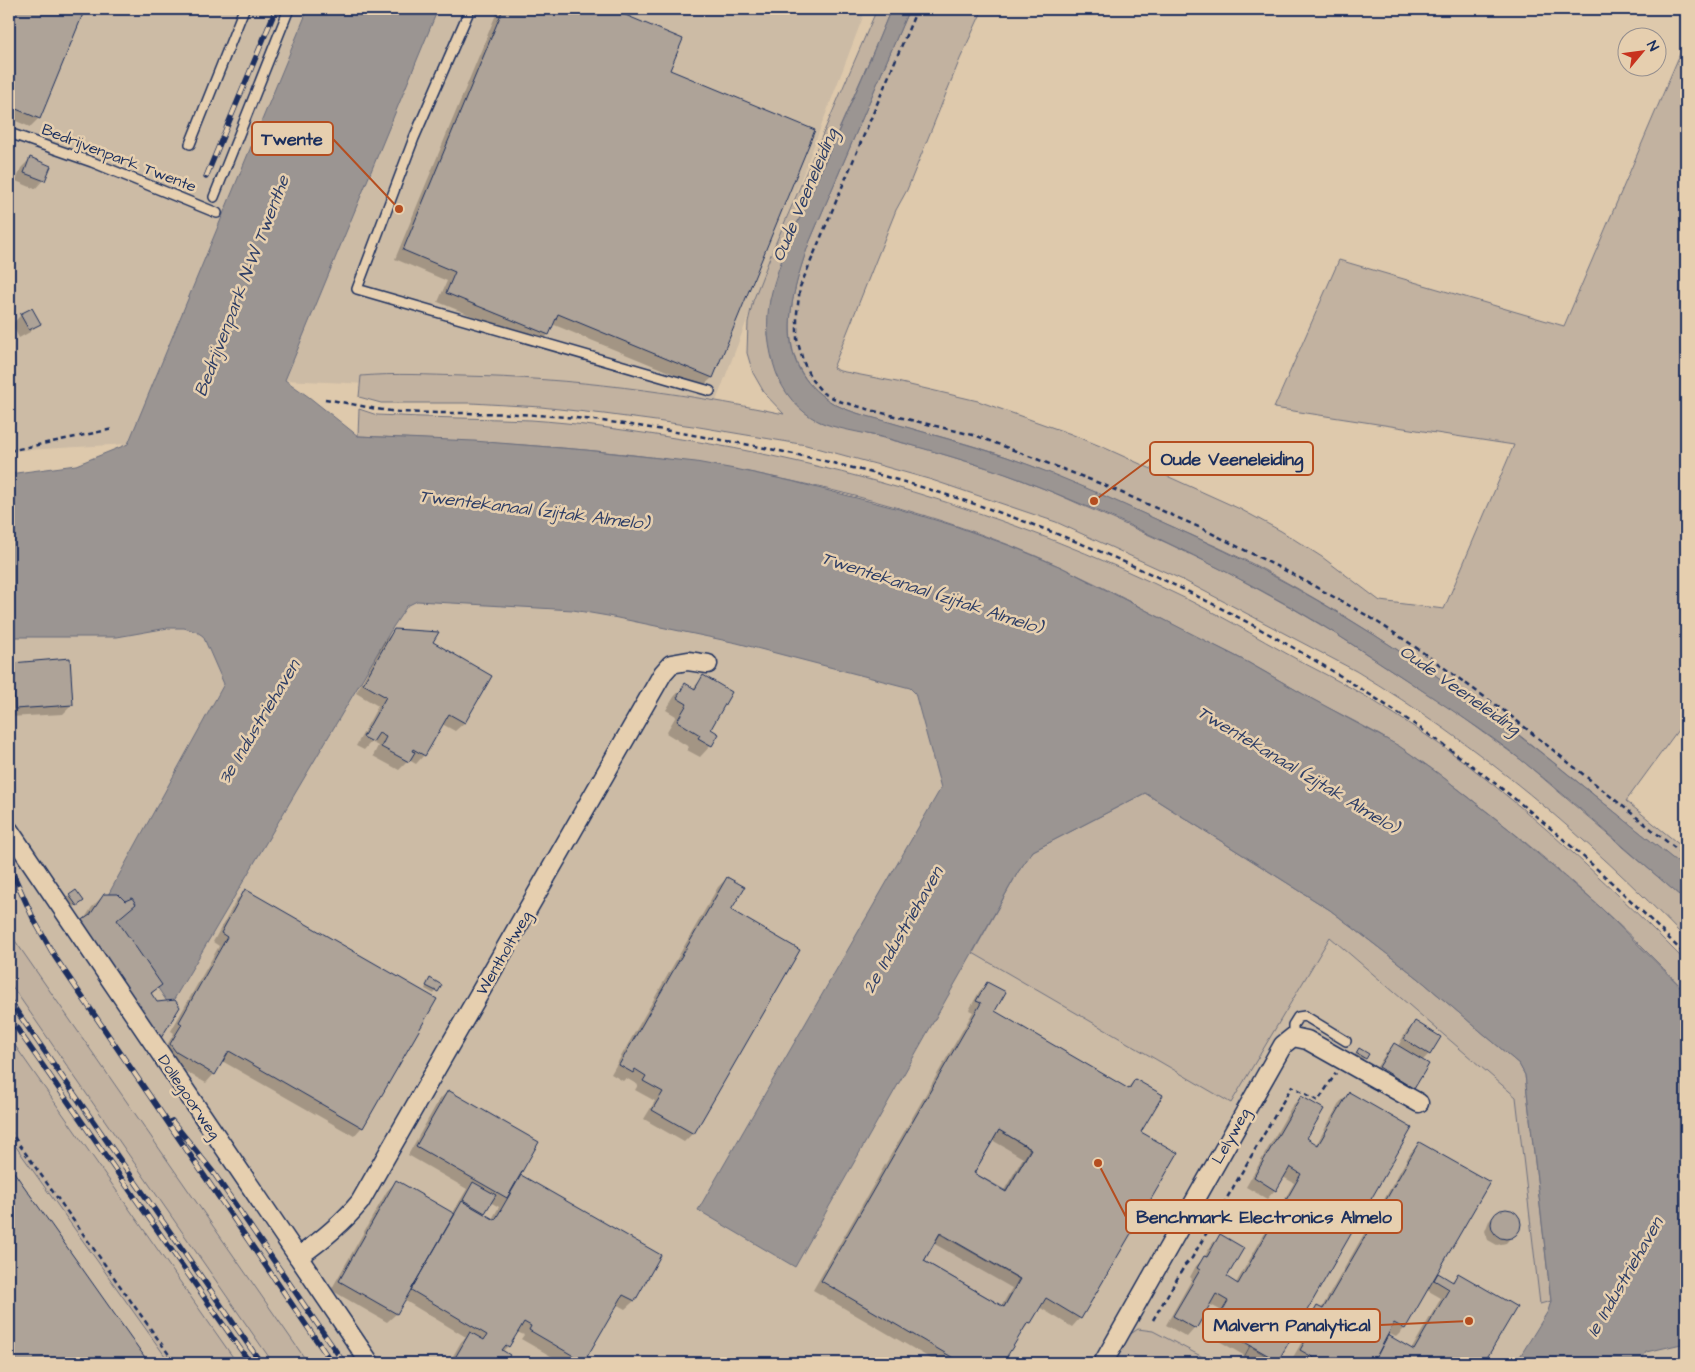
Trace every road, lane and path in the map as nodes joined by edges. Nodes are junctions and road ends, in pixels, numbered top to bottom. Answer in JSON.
{"nodes":[{"id":1,"x":244,"y":9,"type":"edge"},
{"id":2,"x":289,"y":9,"type":"edge"},
{"id":3,"x":470,"y":9,"type":"edge"},
{"id":4,"x":917,"y":9,"type":"edge"},
{"id":5,"x":9,"y":133,"type":"edge"},
{"id":6,"x":190,"y":144,"type":"dead end"},
{"id":7,"x":214,"y":197,"type":"dead end"},
{"id":8,"x":217,"y":213,"type":"dead end"},
{"id":9,"x":710,"y":391,"type":"dead end"},
{"id":10,"x":325,"y":398,"type":"dead end"},
{"id":11,"x":113,"y":429,"type":"dead end"},
{"id":12,"x":9,"y":451,"type":"edge"},
{"id":13,"x":708,"y":664,"type":"dead end"},
{"id":14,"x":9,"y":830,"type":"edge"},
{"id":15,"x":1686,"y":857,"type":"edge"},
{"id":16,"x":1686,"y":956,"type":"edge"},
{"id":17,"x":1293,"y":1037,"type":"junction"},
{"id":18,"x":1346,"y":1041,"type":"dead end"},
{"id":19,"x":1343,"y":1061,"type":"junction"},
{"id":20,"x":1419,"y":1103,"type":"dead end"},
{"id":21,"x":9,"y":1130,"type":"edge"},
{"id":22,"x":298,"y":1257,"type":"junction"},
{"id":23,"x":1153,"y":1320,"type":"dead end"},
{"id":24,"x":175,"y":1363,"type":"edge"},
{"id":25,"x":370,"y":1363,"type":"edge"},
{"id":26,"x":1103,"y":1363,"type":"edge"}],
"edges":[{"from":1,"to":6,"type":"lane"},
{"from":2,"to":7,"type":"lane"},
{"from":3,"to":9,"type":"lane"},
{"from":4,"to":15,"type":"path"},
{"from":5,"to":8,"type":"lane","name":"Bedrijvenpark Twente"},
{"from":10,"to":16,"type":"path"},
{"from":11,"to":12,"type":"path"},
{"from":13,"to":22,"type":"street","name":"Wentholtweg"},
{"from":14,"to":22,"type":"street","name":"Dollegoorweg"},
{"from":17,"to":18,"type":"lane"},
{"from":17,"to":19,"type":"street"},
{"from":17,"to":26,"type":"street","name":"Lelyweg"},
{"from":19,"to":20,"type":"street"},
{"from":19,"to":23,"type":"path"},
{"from":21,"to":24,"type":"path"},
{"from":22,"to":25,"type":"street","name":"Dollegoorweg"}]}
